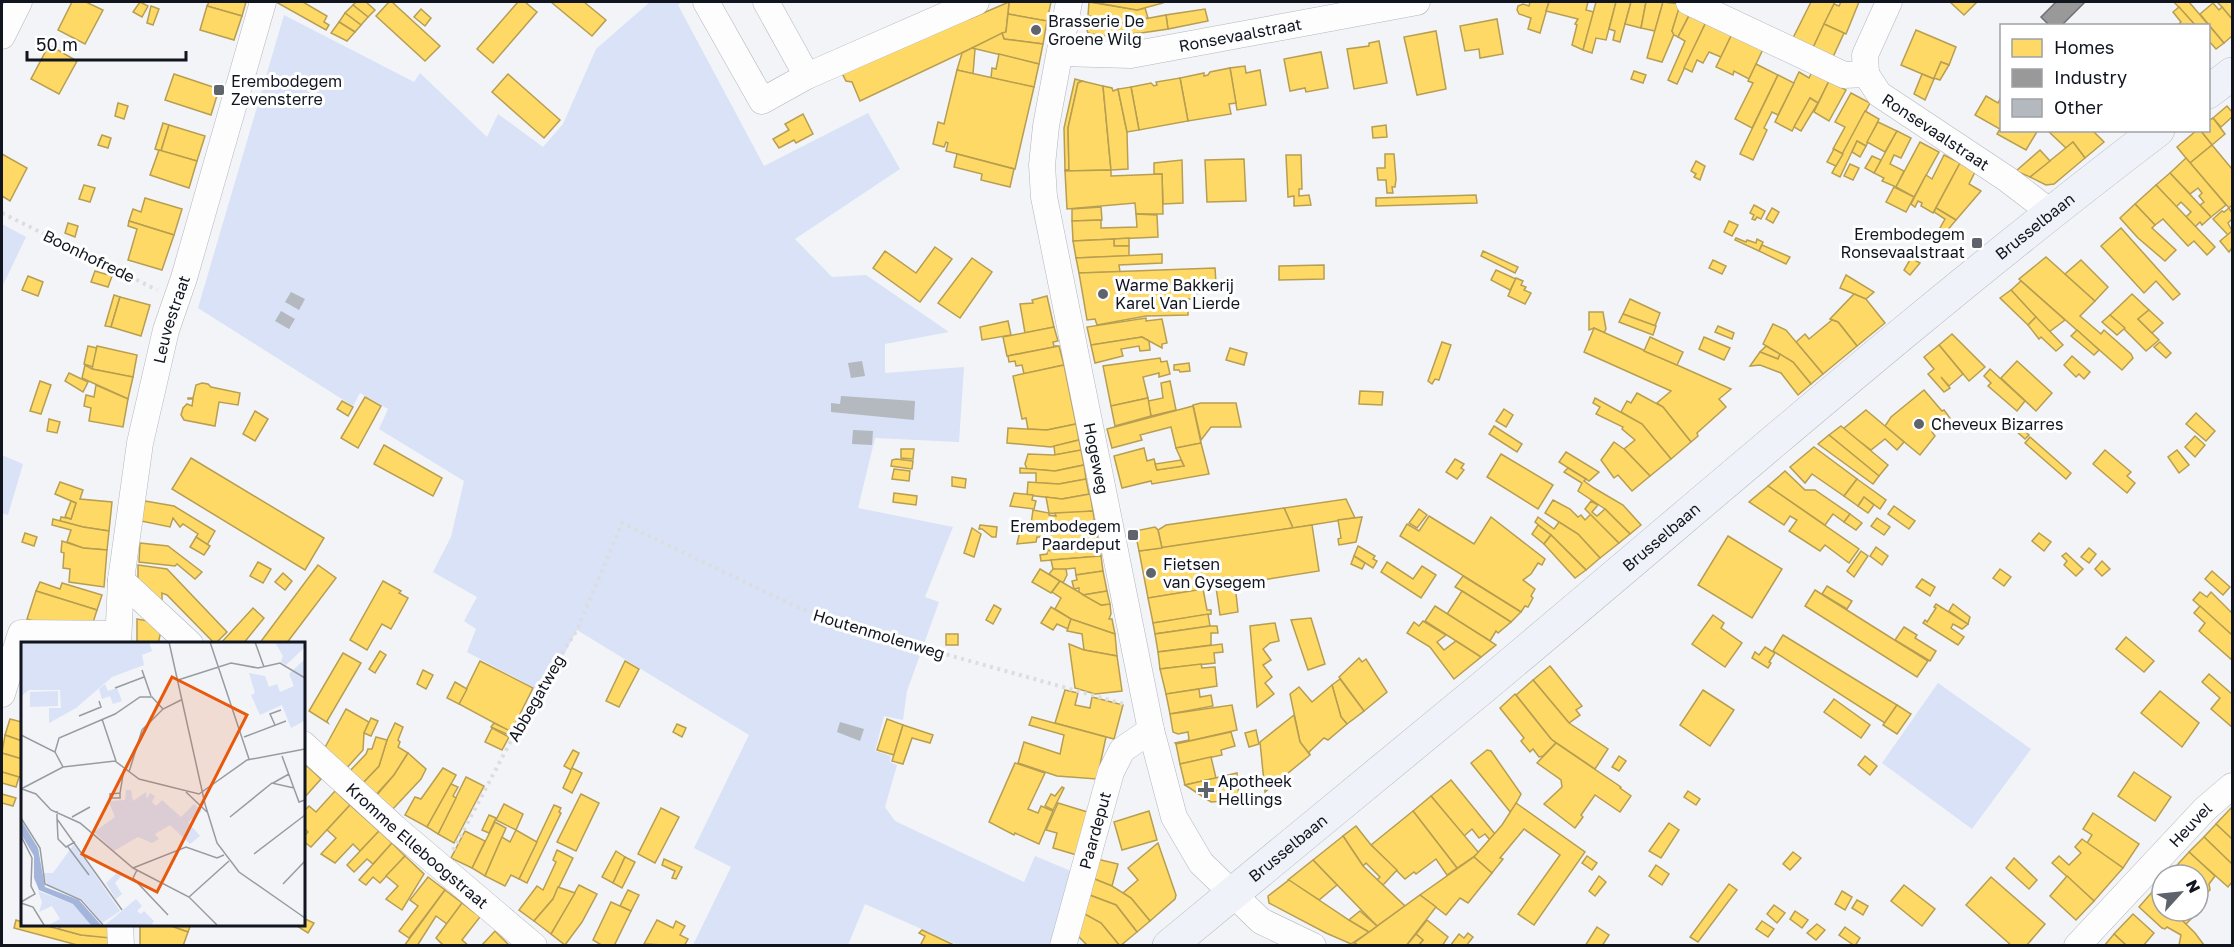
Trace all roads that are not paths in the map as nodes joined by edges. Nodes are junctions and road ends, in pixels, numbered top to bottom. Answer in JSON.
{"nodes":[{"id":1,"x":20,"y":2,"type":"edge"},
{"id":2,"x":263,"y":2,"type":"edge"},
{"id":3,"x":706,"y":2,"type":"edge"},
{"id":4,"x":766,"y":2,"type":"edge"},
{"id":5,"x":976,"y":2,"type":"edge"},
{"id":6,"x":1069,"y":2,"type":"edge"},
{"id":7,"x":1417,"y":2,"type":"edge"},
{"id":8,"x":1689,"y":2,"type":"edge"},
{"id":9,"x":1889,"y":2,"type":"edge"},
{"id":10,"x":2,"y":36,"type":"edge"},
{"id":11,"x":1060,"y":53,"type":"junction"},
{"id":12,"x":1866,"y":74,"type":"junction"},
{"id":13,"x":2232,"y":74,"type":"edge"},
{"id":14,"x":807,"y":76,"type":"junction"},
{"id":15,"x":2210,"y":90,"type":"edge"},
{"id":16,"x":2155,"y":132,"type":"edge"},
{"id":17,"x":2053,"y":210,"type":"junction"},
{"id":18,"x":121,"y":580,"type":"junction"},
{"id":19,"x":118,"y":639,"type":"edge"},
{"id":20,"x":188,"y":642,"type":"edge"},
{"id":21,"x":2,"y":694,"type":"edge"},
{"id":22,"x":1150,"y":722,"type":"junction"},
{"id":23,"x":304,"y":745,"type":"edge"},
{"id":24,"x":2232,"y":786,"type":"edge"},
{"id":25,"x":1232,"y":894,"type":"junction"},
{"id":26,"x":120,"y":926,"type":"edge"},
{"id":27,"x":121,"y":945,"type":"edge"},
{"id":28,"x":534,"y":945,"type":"edge"},
{"id":29,"x":1063,"y":945,"type":"edge"},
{"id":30,"x":1169,"y":945,"type":"edge"},
{"id":31,"x":1313,"y":945,"type":"edge"},
{"id":32,"x":2078,"y":945,"type":"edge"}],
"edges":[{"from":1,"to":10,"type":"street"},
{"from":2,"to":18,"type":"street","name":"Leuvestraat"},
{"from":3,"to":14,"type":"street"},
{"from":4,"to":14,"type":"street"},
{"from":5,"to":14,"type":"street"},
{"from":6,"to":11,"type":"street","name":"Hogeweg"},
{"from":7,"to":11,"type":"street","name":"Ronsevaalstraat"},
{"from":8,"to":12,"type":"street"},
{"from":9,"to":12,"type":"street"},
{"from":11,"to":22,"type":"street","name":"Hogeweg"},
{"from":12,"to":17,"type":"street","name":"Ronsevaalstraat"},
{"from":13,"to":15,"type":"main road"},
{"from":16,"to":17,"type":"main road","name":"Brusselbaan"},
{"from":17,"to":25,"type":"main road","name":"Brusselbaan"},
{"from":18,"to":19,"type":"street","name":"Leuvestraat"},
{"from":18,"to":20,"type":"street"},
{"from":19,"to":21,"type":"street"},
{"from":22,"to":25,"type":"street","name":"Hogeweg"},
{"from":22,"to":29,"type":"street","name":"Paardeput"},
{"from":23,"to":28,"type":"street","name":"Kromme Elleboogstraat"},
{"from":24,"to":32,"type":"street","name":"Heuvel"},
{"from":25,"to":30,"type":"main road","name":"Brusselbaan"},
{"from":25,"to":31,"type":"street","name":"Hogeweg"},
{"from":26,"to":27,"type":"street"}]}
